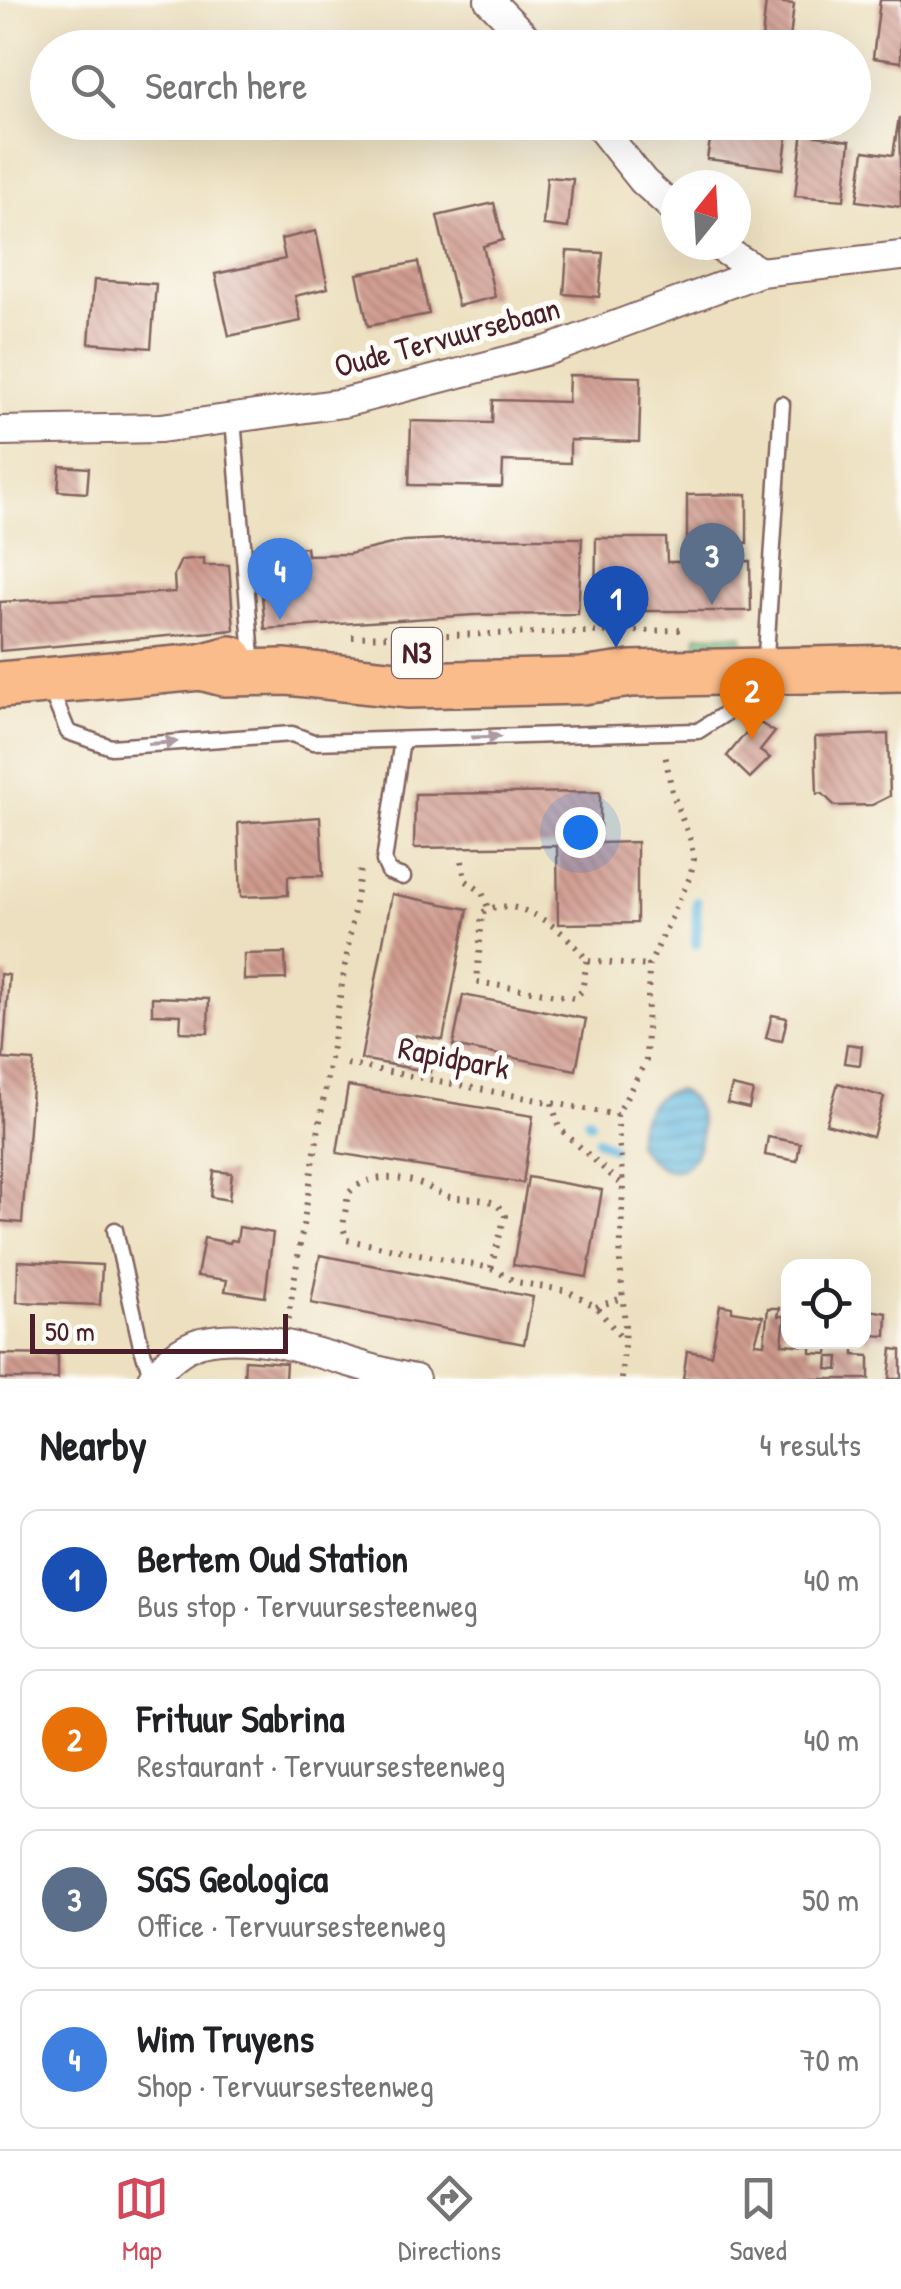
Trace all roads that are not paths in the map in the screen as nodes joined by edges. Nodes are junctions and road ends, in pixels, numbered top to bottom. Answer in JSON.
{"nodes":[{"id":1,"x":490,"y":0,"type":"edge"},
{"id":2,"x":519,"y":30,"type":"edge"},
{"id":3,"x":610,"y":140,"type":"edge"},
{"id":4,"x":661,"y":197,"type":"edge"},
{"id":5,"x":901,"y":256,"type":"edge"},
{"id":6,"x":740,"y":260,"type":"edge"},
{"id":7,"x":760,"y":272,"type":"junction"},
{"id":8,"x":782,"y":404,"type":"dead end"},
{"id":9,"x":233,"y":418,"type":"junction"},
{"id":10,"x":0,"y":431,"type":"edge"},
{"id":11,"x":252,"y":657,"type":"junction"},
{"id":12,"x":201,"y":666,"type":"junction"},
{"id":13,"x":901,"y":668,"type":"edge"},
{"id":14,"x":765,"y":672,"type":"junction"},
{"id":15,"x":632,"y":674,"type":"junction"},
{"id":16,"x":46,"y":681,"type":"junction"},
{"id":17,"x":0,"y":685,"type":"edge"},
{"id":18,"x":402,"y":740,"type":"junction"},
{"id":19,"x":403,"y":877,"type":"dead end"},
{"id":20,"x":114,"y":1230,"type":"dead end"},
{"id":21,"x":152,"y":1378,"type":"edge"},
{"id":22,"x":415,"y":1379,"type":"edge"}],
"edges":[{"from":1,"to":2,"type":"street"},
{"from":3,"to":4,"type":"street"},
{"from":5,"to":7,"type":"street","name":"Oude Tervuursebaan"},
{"from":6,"to":7,"type":"street"},
{"from":7,"to":9,"type":"street","name":"Oude Tervuursebaan"},
{"from":8,"to":14,"type":"lane"},
{"from":9,"to":10,"type":"street","name":"Oude Tervuursebaan"},
{"from":9,"to":11,"type":"lane"},
{"from":11,"to":12,"type":"main road","number":"N3"},
{"from":11,"to":15,"type":"main road","number":"N3"},
{"from":12,"to":15,"type":"main road","number":"N3"},
{"from":12,"to":16,"type":"main road","number":"N3"},
{"from":13,"to":14,"type":"main road","number":"N3"},
{"from":14,"to":15,"type":"main road","number":"N3"},
{"from":18,"to":14,"type":"lane","one_way":true},
{"from":16,"to":17,"type":"main road","number":"N3"},
{"from":16,"to":18,"type":"lane","one_way":true},
{"from":18,"to":19,"type":"lane"},
{"from":20,"to":21,"type":"lane"},
{"from":21,"to":22,"type":"street"}]}
